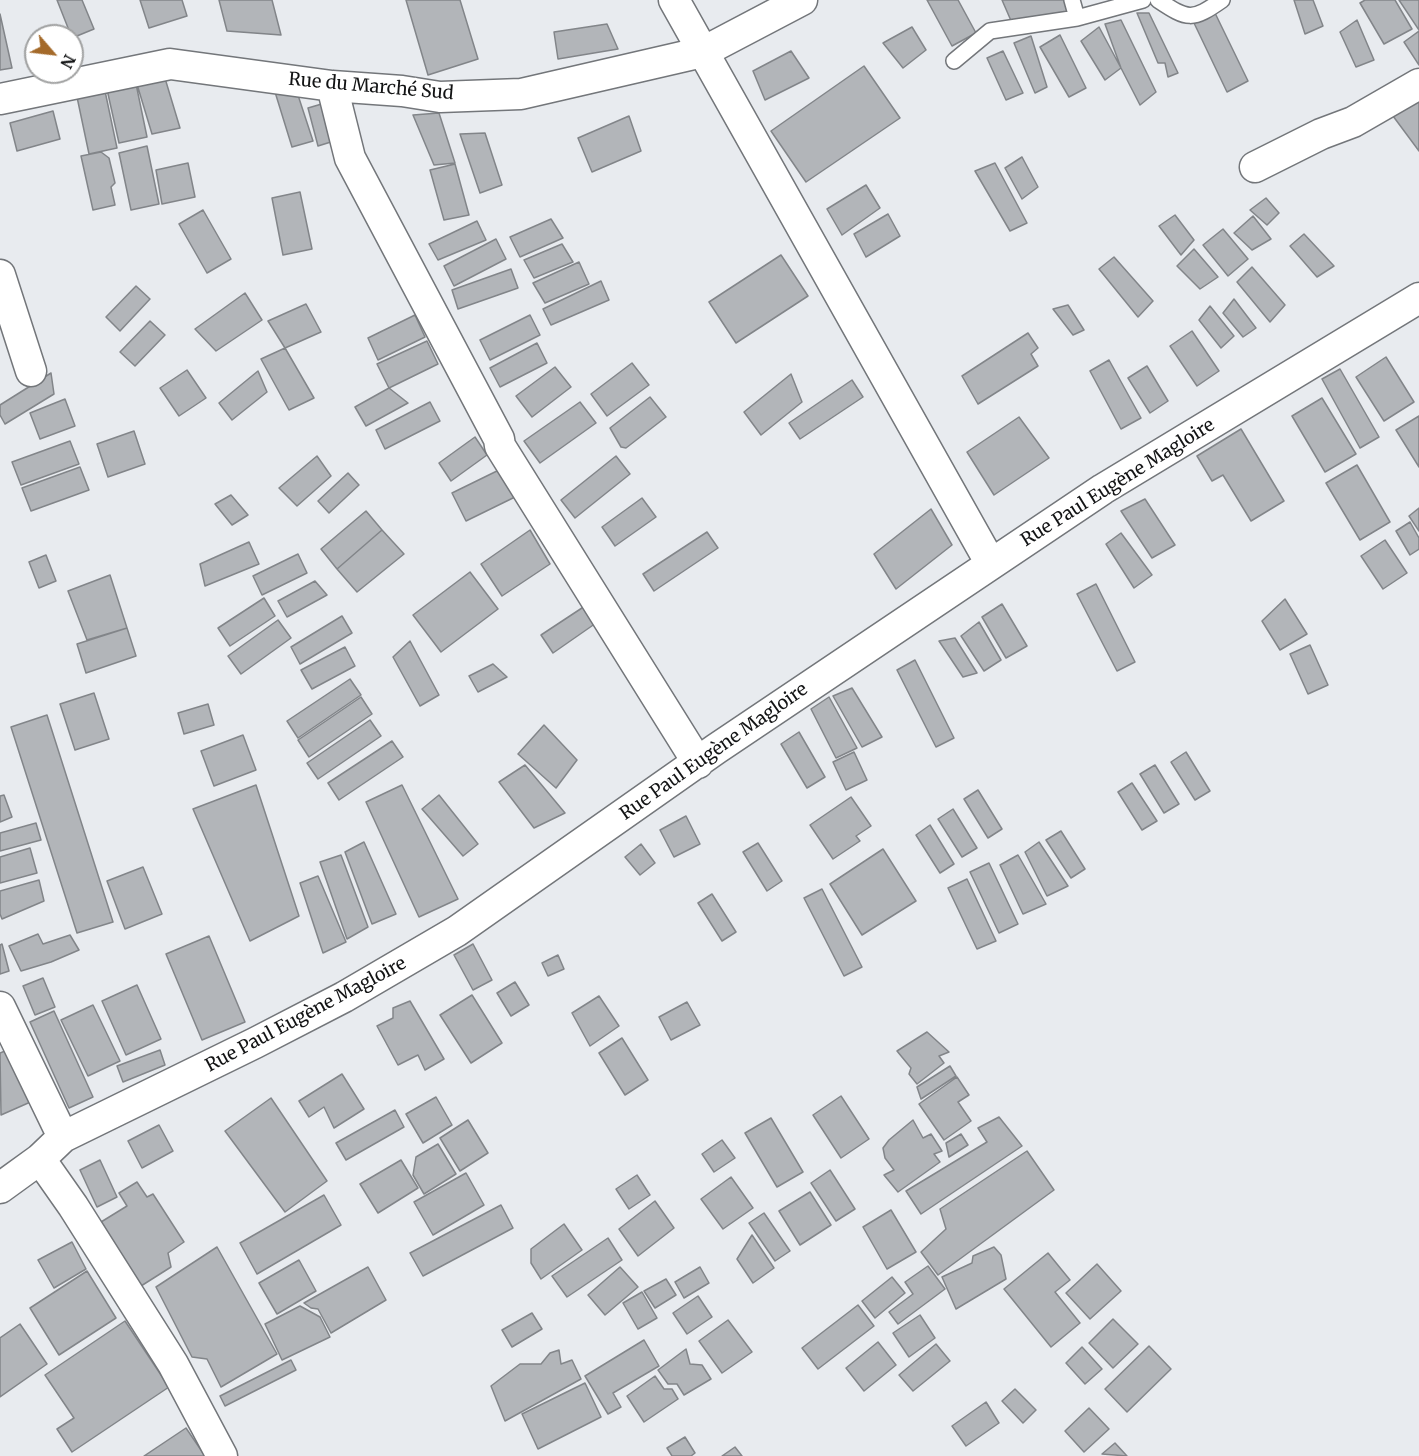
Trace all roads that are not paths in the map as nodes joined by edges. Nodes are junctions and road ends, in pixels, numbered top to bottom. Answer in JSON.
{"nodes":[{"id":1,"x":674,"y":0,"type":"edge"},
{"id":2,"x":802,"y":0,"type":"edge"},
{"id":3,"x":1072,"y":0,"type":"edge"},
{"id":4,"x":1143,"y":0,"type":"edge"},
{"id":5,"x":1158,"y":0,"type":"edge"},
{"id":6,"x":1222,"y":0,"type":"edge"},
{"id":7,"x":1077,"y":18,"type":"junction"},
{"id":8,"x":703,"y":52,"type":"junction"},
{"id":9,"x":954,"y":61,"type":"dead end"},
{"id":10,"x":1419,"y":84,"type":"edge"},
{"id":11,"x":332,"y":86,"type":"junction"},
{"id":12,"x":0,"y":99,"type":"edge"},
{"id":13,"x":1255,"y":167,"type":"dead end"},
{"id":14,"x":0,"y":275,"type":"edge"},
{"id":15,"x":1419,"y":298,"type":"edge"},
{"id":16,"x":31,"y":370,"type":"dead end"},
{"id":17,"x":991,"y":564,"type":"junction"},
{"id":18,"x":698,"y":763,"type":"junction"},
{"id":19,"x":0,"y":1007,"type":"edge"},
{"id":20,"x":63,"y":1137,"type":"junction"},
{"id":21,"x":40,"y":1159,"type":"junction"},
{"id":22,"x":0,"y":1188,"type":"edge"},
{"id":23,"x":222,"y":1456,"type":"edge"}],
"edges":[{"from":1,"to":8,"type":"street"},
{"from":2,"to":8,"type":"street","name":"Rue du Marché Sud"},
{"from":3,"to":7,"type":"lane"},
{"from":4,"to":7,"type":"lane"},
{"from":5,"to":6,"type":"lane"},
{"from":7,"to":9,"type":"lane"},
{"from":8,"to":11,"type":"street","name":"Rue du Marché Sud"},
{"from":8,"to":17,"type":"street"},
{"from":10,"to":13,"type":"street"},
{"from":11,"to":12,"type":"street","name":"Rue du Marché Sud"},
{"from":11,"to":18,"type":"street"},
{"from":14,"to":16,"type":"street"},
{"from":15,"to":17,"type":"street","name":"Rue Paul Eugène Magloire"},
{"from":17,"to":18,"type":"street","name":"Rue Paul Eugène Magloire"},
{"from":18,"to":20,"type":"street","name":"Rue Paul Eugène Magloire"},
{"from":19,"to":20,"type":"street"},
{"from":20,"to":21,"type":"street","name":"Rue Paul Eugène Magloire"},
{"from":21,"to":22,"type":"street","name":"Rue Paul Eugène Magloire"},
{"from":21,"to":23,"type":"street"}]}
